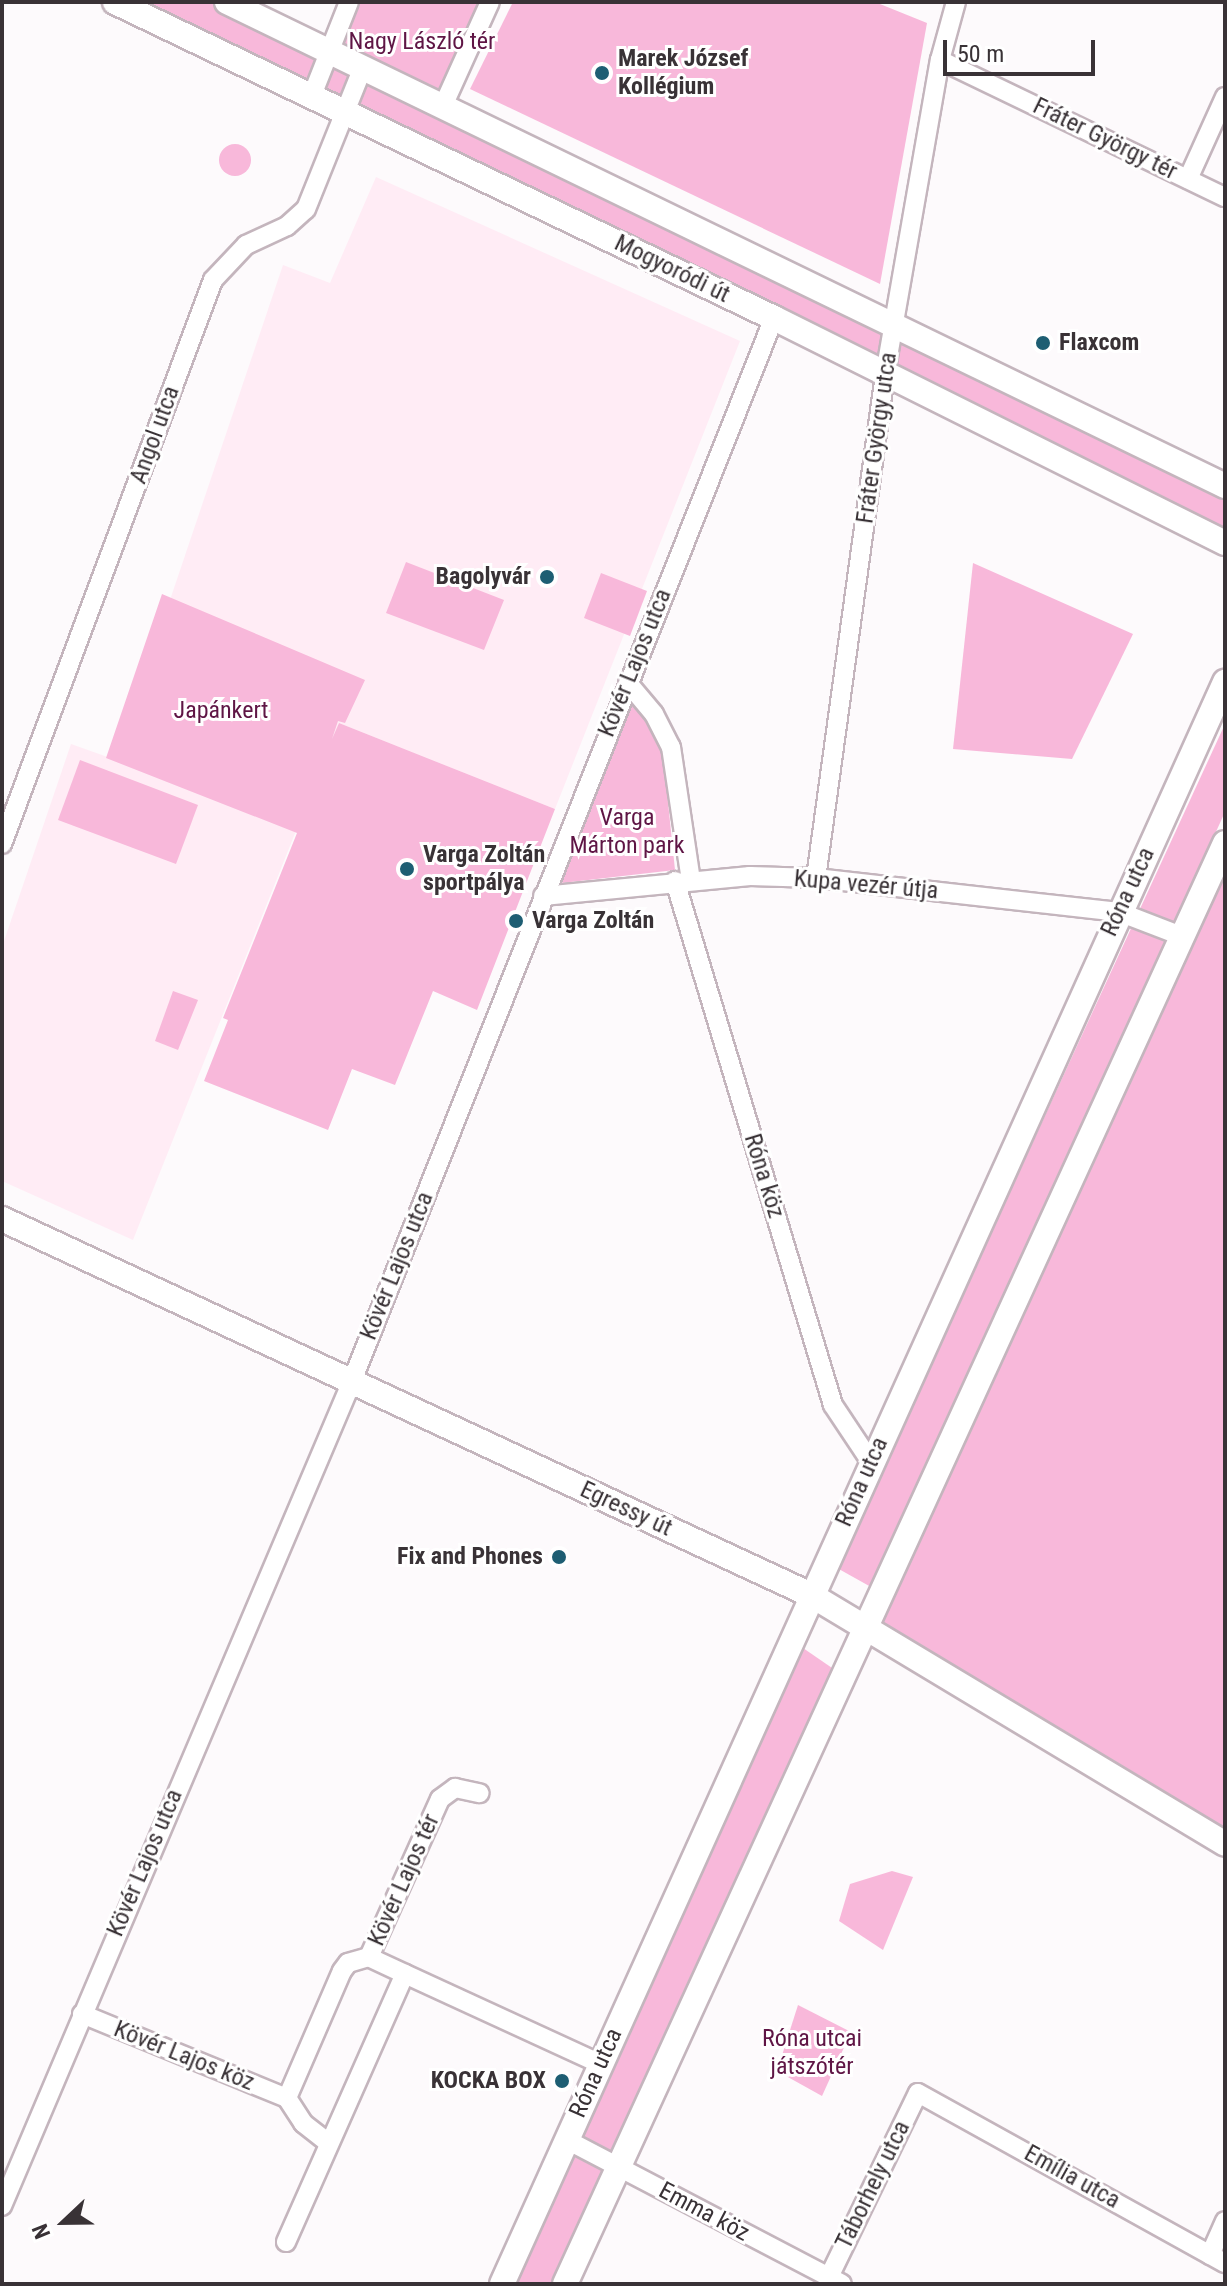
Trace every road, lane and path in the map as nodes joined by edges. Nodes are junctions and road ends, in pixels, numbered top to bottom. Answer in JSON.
{"nodes":[{"id":1,"x":115,"y":2,"type":"edge"},
{"id":2,"x":227,"y":2,"type":"edge"},
{"id":3,"x":349,"y":2,"type":"edge"},
{"id":4,"x":490,"y":2,"type":"edge"},
{"id":5,"x":956,"y":2,"type":"edge"},
{"id":6,"x":329,"y":51,"type":"junction"},
{"id":7,"x":940,"y":60,"type":"junction"},
{"id":8,"x":363,"y":67,"type":"junction"},
{"id":9,"x":1225,"y":97,"type":"edge"},
{"id":10,"x":311,"y":98,"type":"junction"},
{"id":11,"x":443,"y":106,"type":"junction"},
{"id":12,"x":344,"y":115,"type":"junction"},
{"id":13,"x":1188,"y":179,"type":"junction"},
{"id":14,"x":1225,"y":197,"type":"edge"},
{"id":15,"x":774,"y":318,"type":"junction"},
{"id":16,"x":894,"y":324,"type":"junction"},
{"id":17,"x":885,"y":374,"type":"junction"},
{"id":18,"x":1225,"y":486,"type":"edge"},
{"id":19,"x":1225,"y":543,"type":"edge"},
{"id":20,"x":1225,"y":682,"type":"edge"},
{"id":21,"x":628,"y":683,"type":"junction"},
{"id":22,"x":1225,"y":843,"type":"edge"},
{"id":23,"x":2,"y":844,"type":"edge"},
{"id":24,"x":816,"y":878,"type":"junction"},
{"id":25,"x":683,"y":881,"type":"junction"},
{"id":26,"x":543,"y":896,"type":"junction"},
{"id":27,"x":1119,"y":912,"type":"junction"},
{"id":28,"x":1184,"y":937,"type":"junction"},
{"id":29,"x":2,"y":1219,"type":"edge"},
{"id":30,"x":352,"y":1381,"type":"junction"},
{"id":31,"x":871,"y":1462,"type":"junction"},
{"id":32,"x":811,"y":1595,"type":"junction"},
{"id":33,"x":867,"y":1628,"type":"junction"},
{"id":34,"x":479,"y":1793,"type":"dead end"},
{"id":35,"x":1225,"y":1844,"type":"edge"},
{"id":36,"x":369,"y":1957,"type":"junction"},
{"id":37,"x":405,"y":1974,"type":"junction"},
{"id":38,"x":82,"y":2014,"type":"junction"},
{"id":39,"x":601,"y":2064,"type":"junction"},
{"id":40,"x":918,"y":2093,"type":"joint"},
{"id":41,"x":287,"y":2098,"type":"junction"},
{"id":42,"x":567,"y":2140,"type":"junction"},
{"id":43,"x":329,"y":2143,"type":"junction"},
{"id":44,"x":617,"y":2166,"type":"junction"},
{"id":45,"x":2,"y":2206,"type":"edge"},
{"id":46,"x":1225,"y":2221,"type":"edge"},
{"id":47,"x":286,"y":2242,"type":"dead end"},
{"id":48,"x":1218,"y":2259,"type":"edge"},
{"id":49,"x":835,"y":2280,"type":"edge"},
{"id":50,"x":502,"y":2284,"type":"edge"},
{"id":51,"x":565,"y":2284,"type":"edge"}],
"edges":[{"from":1,"to":10,"type":"street","name":"Mogyoródi út"},
{"from":2,"to":6,"type":"street","name":"Mogyoródi út"},
{"from":3,"to":6,"type":"street"},
{"from":4,"to":11,"type":"street"},
{"from":5,"to":7,"type":"street","name":"Fráter György utca"},
{"from":6,"to":8,"type":"street","name":"Mogyoródi út"},
{"from":6,"to":10,"type":"street"},
{"from":7,"to":13,"type":"street","name":"Fráter György tér"},
{"from":7,"to":16,"type":"street","name":"Fráter György utca"},
{"from":8,"to":11,"type":"street","name":"Mogyoródi út"},
{"from":8,"to":12,"type":"street","name":"Angol utca"},
{"from":9,"to":13,"type":"street","name":"Fráter György tér"},
{"from":10,"to":12,"type":"street","name":"Mogyoródi út"},
{"from":11,"to":16,"type":"street","name":"Mogyoródi út"},
{"from":12,"to":15,"type":"street","name":"Mogyoródi út"},
{"from":12,"to":23,"type":"street","name":"Angol utca"},
{"from":13,"to":14,"type":"street"},
{"from":15,"to":17,"type":"street","name":"Mogyoródi út"},
{"from":15,"to":21,"type":"street","name":"Kövér Lajos utca"},
{"from":16,"to":17,"type":"street","name":"Fráter György utca"},
{"from":16,"to":18,"type":"street","name":"Mogyoródi út"},
{"from":17,"to":19,"type":"street","name":"Mogyoródi út"},
{"from":17,"to":24,"type":"street","name":"Fráter György utca"},
{"from":20,"to":27,"type":"street","name":"Róna utca"},
{"from":21,"to":25,"type":"street","name":"Róna köz"},
{"from":21,"to":26,"type":"street","name":"Kövér Lajos utca"},
{"from":22,"to":28,"type":"street"},
{"from":24,"to":25,"type":"street","name":"Kupa vezér útja"},
{"from":24,"to":27,"type":"street","name":"Kupa vezér útja"},
{"from":25,"to":26,"type":"street","name":"Kupa vezér útja"},
{"from":25,"to":31,"type":"street","name":"Róna köz"},
{"from":26,"to":30,"type":"street","name":"Kövér Lajos utca"},
{"from":27,"to":28,"type":"street","name":"Kupa vezér útja"},
{"from":27,"to":31,"type":"street","name":"Róna utca"},
{"from":28,"to":33,"type":"street"},
{"from":29,"to":30,"type":"street","name":"Egressy út"},
{"from":30,"to":32,"type":"street","name":"Egressy út"},
{"from":30,"to":38,"type":"street","name":"Kövér Lajos utca"},
{"from":31,"to":32,"type":"street","name":"Róna utca"},
{"from":32,"to":33,"type":"street","name":"Egressy út"},
{"from":32,"to":39,"type":"street","name":"Róna utca"},
{"from":33,"to":35,"type":"street","name":"Egressy út"},
{"from":33,"to":44,"type":"street"},
{"from":34,"to":36,"type":"street","name":"Kövér Lajos tér"},
{"from":36,"to":37,"type":"street","name":"Kövér Lajos tér"},
{"from":36,"to":41,"type":"street","name":"Kövér Lajos tér"},
{"from":37,"to":39,"type":"street","name":"Kövér Lajos tér"},
{"from":37,"to":43,"type":"street","name":"Kövér Lajos tér"},
{"from":38,"to":41,"type":"street","name":"Kövér Lajos köz"},
{"from":38,"to":45,"type":"street","name":"Kövér Lajos utca"},
{"from":39,"to":42,"type":"street","name":"Róna utca"},
{"from":40,"to":48,"type":"street","name":"Emília utca"},
{"from":40,"to":49,"type":"street","name":"Táborhely utca"},
{"from":41,"to":43,"type":"street"},
{"from":42,"to":44,"type":"street","name":"Emma köz"},
{"from":42,"to":50,"type":"street","name":"Róna utca"},
{"from":43,"to":47,"type":"street","name":"Kövér Lajos tér"},
{"from":44,"to":49,"type":"street","name":"Emma köz"},
{"from":44,"to":51,"type":"street"},
{"from":46,"to":48,"type":"street"}]}
